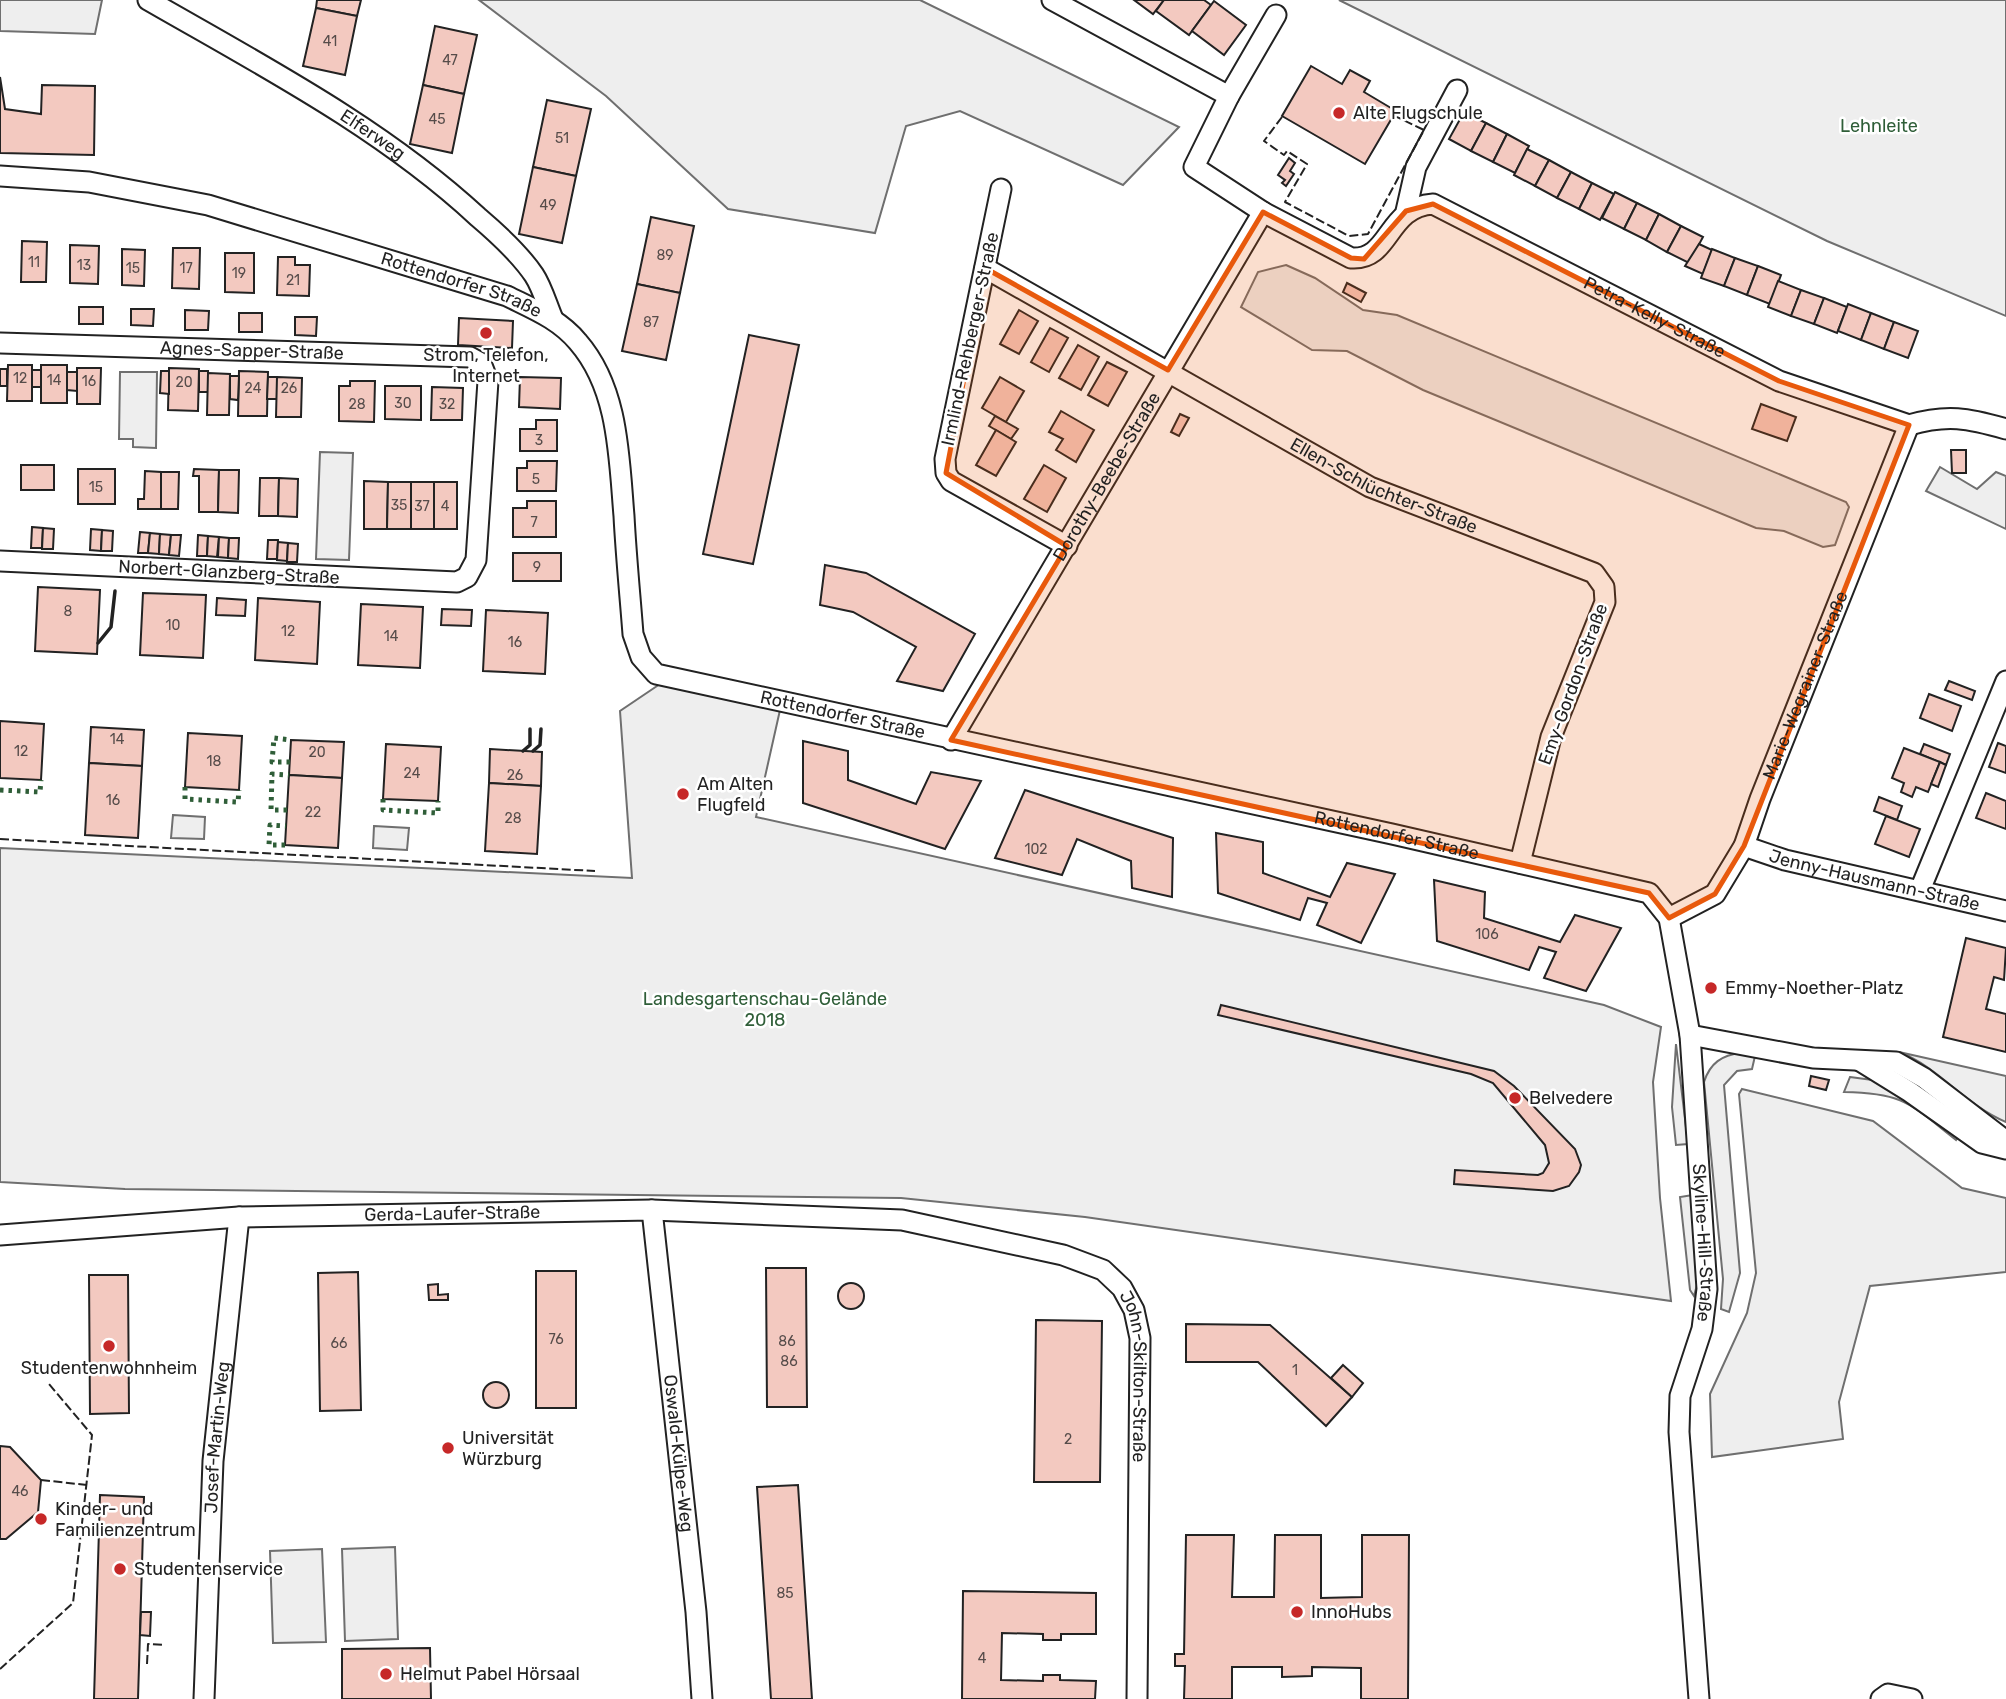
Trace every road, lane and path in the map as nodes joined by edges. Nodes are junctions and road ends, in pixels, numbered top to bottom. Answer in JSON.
{"nodes":[{"id":1,"x":148,"y":0,"type":"edge"},
{"id":2,"x":1052,"y":0,"type":"edge"},
{"id":3,"x":1276,"y":15,"type":"dead end"},
{"id":4,"x":1457,"y":90,"type":"dead end"},
{"id":5,"x":1229,"y":96,"type":"junction"},
{"id":6,"x":0,"y":176,"type":"edge"},
{"id":7,"x":1001,"y":189,"type":"dead end"},
{"id":8,"x":1406,"y":211,"type":"junction"},
{"id":9,"x":1263,"y":212,"type":"junction"},
{"id":10,"x":985,"y":268,"type":"junction"},
{"id":11,"x":554,"y":318,"type":"junction"},
{"id":12,"x":0,"y":343,"type":"edge"},
{"id":13,"x":1168,"y":370,"type":"junction"},
{"id":14,"x":1909,"y":425,"type":"junction"},
{"id":15,"x":2006,"y":429,"type":"edge"},
{"id":16,"x":1067,"y":545,"type":"junction"},
{"id":17,"x":0,"y":561,"type":"edge"},
{"id":18,"x":457,"y":582,"type":"joint"},
{"id":19,"x":1604,"y":587,"type":"joint"},
{"id":20,"x":2006,"y":681,"type":"edge"},
{"id":21,"x":951,"y":740,"type":"junction"},
{"id":22,"x":1744,"y":846,"type":"junction"},
{"id":23,"x":1520,"y":863,"type":"junction"},
{"id":24,"x":1920,"y":890,"type":"junction"},
{"id":25,"x":2006,"y":911,"type":"edge"},
{"id":26,"x":1669,"y":918,"type":"junction"},
{"id":27,"x":1690,"y":1035,"type":"junction"},
{"id":28,"x":1860,"y":1061,"type":"junction"},
{"id":29,"x":2006,"y":1142,"type":"edge"},
{"id":30,"x":2006,"y":1149,"type":"edge"},
{"id":31,"x":652,"y":1210,"type":"junction"},
{"id":32,"x":239,"y":1217,"type":"junction"},
{"id":33,"x":905,"y":1221,"type":"joint"},
{"id":34,"x":0,"y":1236,"type":"edge"},
{"id":35,"x":204,"y":1699,"type":"edge"},
{"id":36,"x":702,"y":1699,"type":"edge"},
{"id":37,"x":1137,"y":1699,"type":"edge"},
{"id":38,"x":1699,"y":1699,"type":"edge"},
{"id":39,"x":1881,"y":1699,"type":"edge"},
{"id":40,"x":1912,"y":1699,"type":"edge"}],
"edges":[{"from":1,"to":11,"type":"street","name":"Elferweg"},
{"from":2,"to":5,"type":"street"},
{"from":3,"to":5,"type":"street"},
{"from":4,"to":8,"type":"street"},
{"from":5,"to":9,"type":"street"},
{"from":6,"to":11,"type":"street","name":"Rottendorfer Straße"},
{"from":7,"to":10,"type":"street","name":"Irmlind-Rehberger-Straße"},
{"from":8,"to":9,"type":"street"},
{"from":8,"to":14,"type":"street","name":"Petra-Kelly-Straße"},
{"from":9,"to":13,"type":"street","name":"Dorothy-Beebe-Straße"},
{"from":10,"to":13,"type":"street","name":"Ellen-Schlüchter-Straße"},
{"from":10,"to":16,"type":"street","name":"Irmlind-Rehberger-Straße"},
{"from":11,"to":21,"type":"street","name":"Rottendorfer Straße"},
{"from":12,"to":18,"type":"street","name":"Agnes-Sapper-Straße"},
{"from":13,"to":16,"type":"street","name":"Dorothy-Beebe-Straße"},
{"from":13,"to":19,"type":"street","name":"Ellen-Schlüchter-Straße"},
{"from":14,"to":15,"type":"street"},
{"from":14,"to":22,"type":"street","name":"Marie-Wegrainer-Straße"},
{"from":16,"to":21,"type":"street","name":"Dorothy-Beebe-Straße"},
{"from":17,"to":18,"type":"street","name":"Norbert-Glanzberg-Straße"},
{"from":19,"to":23,"type":"street","name":"Emy-Gordon-Straße"},
{"from":20,"to":24,"type":"street"},
{"from":21,"to":23,"type":"street","name":"Rottendorfer Straße"},
{"from":22,"to":24,"type":"street","name":"Jenny-Hausmann-Straße"},
{"from":22,"to":26,"type":"street","name":"Marie-Wegrainer-Straße"},
{"from":23,"to":26,"type":"street","name":"Rottendorfer Straße"},
{"from":24,"to":25,"type":"street","name":"Jenny-Hausmann-Straße"},
{"from":26,"to":27,"type":"street"},
{"from":27,"to":28,"type":"street"},
{"from":27,"to":38,"type":"street","name":"Skyline-Hill-Straße"},
{"from":28,"to":29,"type":"street"},
{"from":28,"to":30,"type":"street"},
{"from":31,"to":32,"type":"street","name":"Gerda-Laufer-Straße"},
{"from":31,"to":33,"type":"street","name":"Gerda-Laufer-Straße"},
{"from":31,"to":36,"type":"street","name":"Oswald-Külpe-Weg"},
{"from":32,"to":34,"type":"street","name":"Gerda-Laufer-Straße"},
{"from":32,"to":35,"type":"street","name":"Josef-Martin-Weg"},
{"from":33,"to":37,"type":"street","name":"John-Skilton-Straße"},
{"from":39,"to":40,"type":"street"}]}
